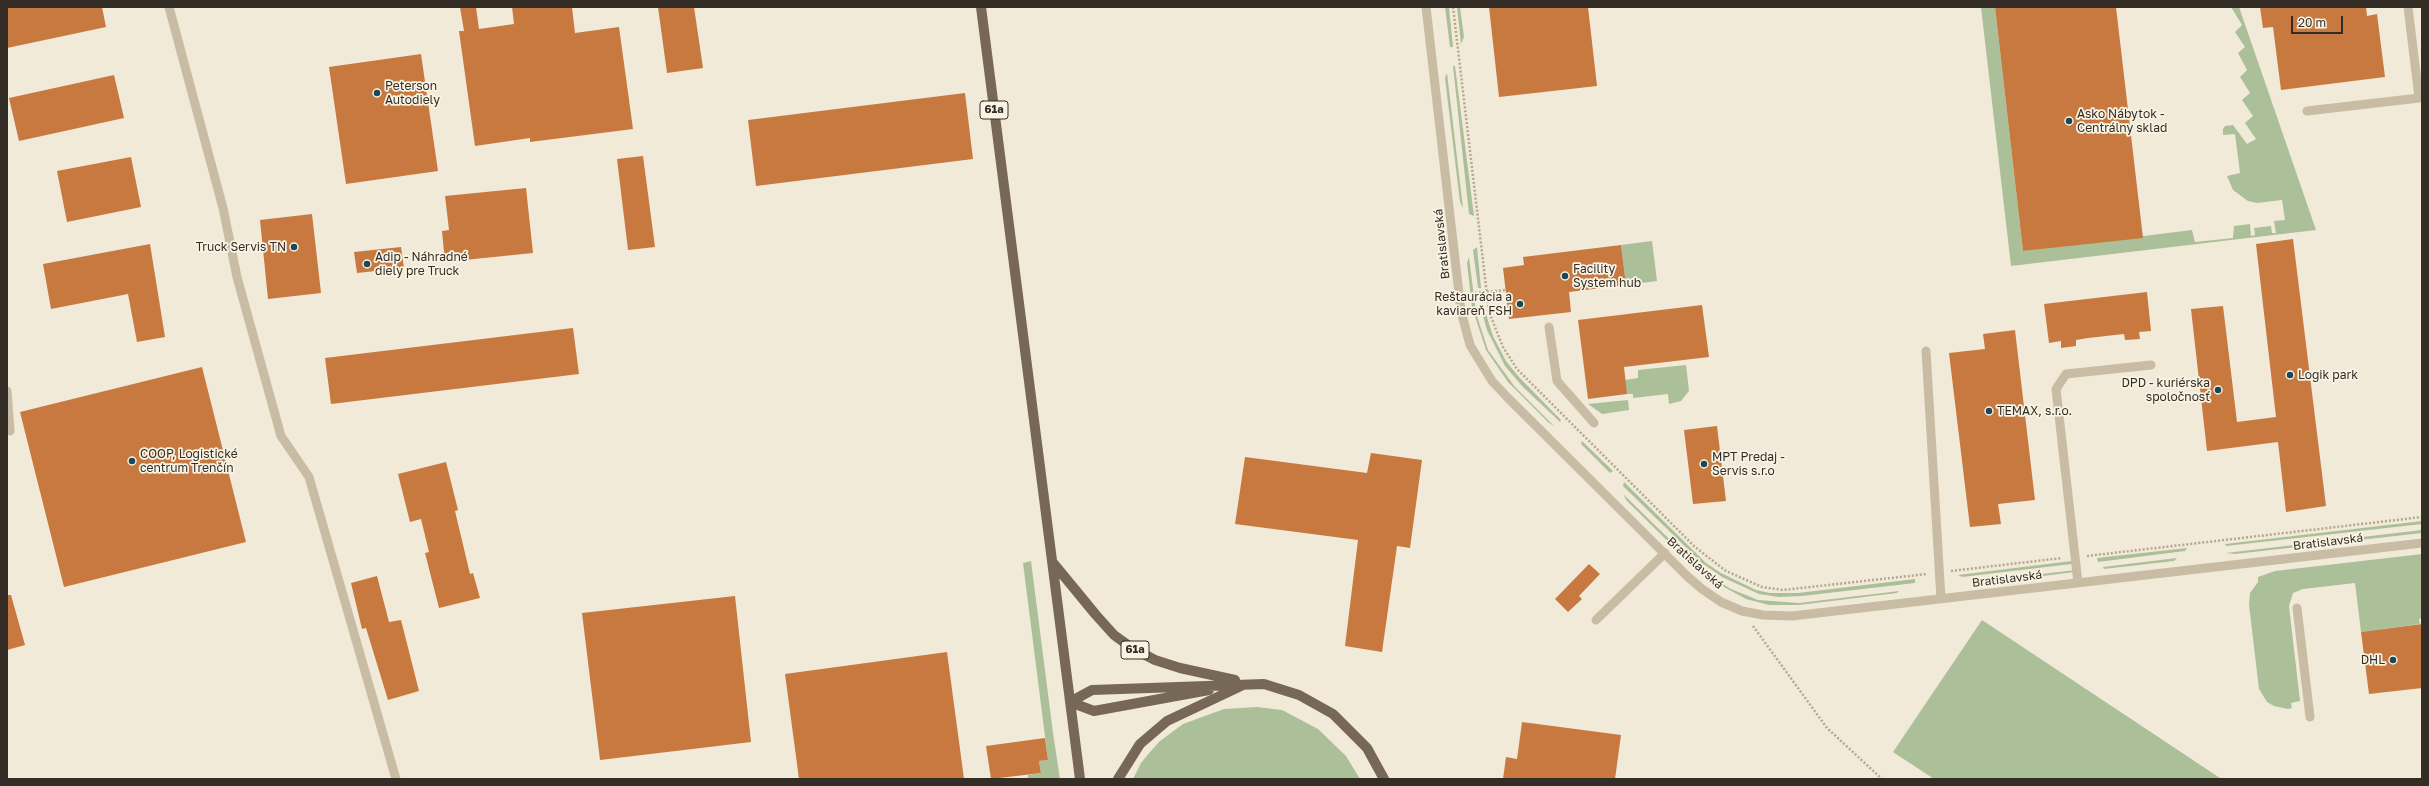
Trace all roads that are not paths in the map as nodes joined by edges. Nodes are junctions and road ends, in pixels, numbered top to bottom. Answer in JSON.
{"nodes":[{"id":1,"x":168,"y":7,"type":"edge"},
{"id":2,"x":981,"y":7,"type":"edge"},
{"id":3,"x":1426,"y":7,"type":"edge"},
{"id":4,"x":2408,"y":7,"type":"edge"},
{"id":5,"x":2418,"y":54,"type":"edge"},
{"id":6,"x":2307,"y":111,"type":"dead end"},
{"id":7,"x":1549,"y":327,"type":"dead end"},
{"id":8,"x":1926,"y":351,"type":"dead end"},
{"id":9,"x":2151,"y":365,"type":"dead end"},
{"id":10,"x":7,"y":391,"type":"edge"},
{"id":11,"x":1594,"y":423,"type":"dead end"},
{"id":12,"x":10,"y":431,"type":"dead end"},
{"id":13,"x":2422,"y":543,"type":"edge"},
{"id":14,"x":1665,"y":553,"type":"junction"},
{"id":15,"x":1054,"y":564,"type":"junction"},
{"id":16,"x":2078,"y":583,"type":"junction"},
{"id":17,"x":1941,"y":599,"type":"junction"},
{"id":18,"x":2297,"y":608,"type":"dead end"},
{"id":19,"x":1596,"y":620,"type":"dead end"},
{"id":20,"x":1248,"y":683,"type":"junction"},
{"id":21,"x":1070,"y":702,"type":"junction"},
{"id":22,"x":2310,"y":717,"type":"dead end"},
{"id":23,"x":396,"y":779,"type":"edge"},
{"id":24,"x":1080,"y":779,"type":"edge"},
{"id":25,"x":1118,"y":779,"type":"edge"},
{"id":26,"x":1384,"y":779,"type":"edge"}],
"edges":[{"from":1,"to":23,"type":"lane"},
{"from":2,"to":15,"type":"main road","number":"61a"},
{"from":3,"to":14,"type":"lane","name":"Bratislavská"},
{"from":4,"to":5,"type":"lane"},
{"from":5,"to":6,"type":"lane"},
{"from":7,"to":11,"type":"lane"},
{"from":8,"to":17,"type":"lane"},
{"from":9,"to":16,"type":"lane"},
{"from":10,"to":12,"type":"lane"},
{"from":13,"to":16,"type":"lane","name":"Bratislavská"},
{"from":14,"to":17,"type":"lane","name":"Bratislavská"},
{"from":14,"to":19,"type":"lane"},
{"from":15,"to":20,"type":"main road","number":"61a"},
{"from":15,"to":21,"type":"main road","number":"61a"},
{"from":16,"to":17,"type":"lane","name":"Bratislavská"},
{"from":18,"to":22,"type":"lane"},
{"from":20,"to":21,"type":"main road","number":"61a"},
{"from":20,"to":21,"type":"main road","number":"61a"},
{"from":20,"to":25,"type":"main road"},
{"from":20,"to":26,"type":"main road","number":"61a"},
{"from":21,"to":24,"type":"main road","number":"61a"}]}
